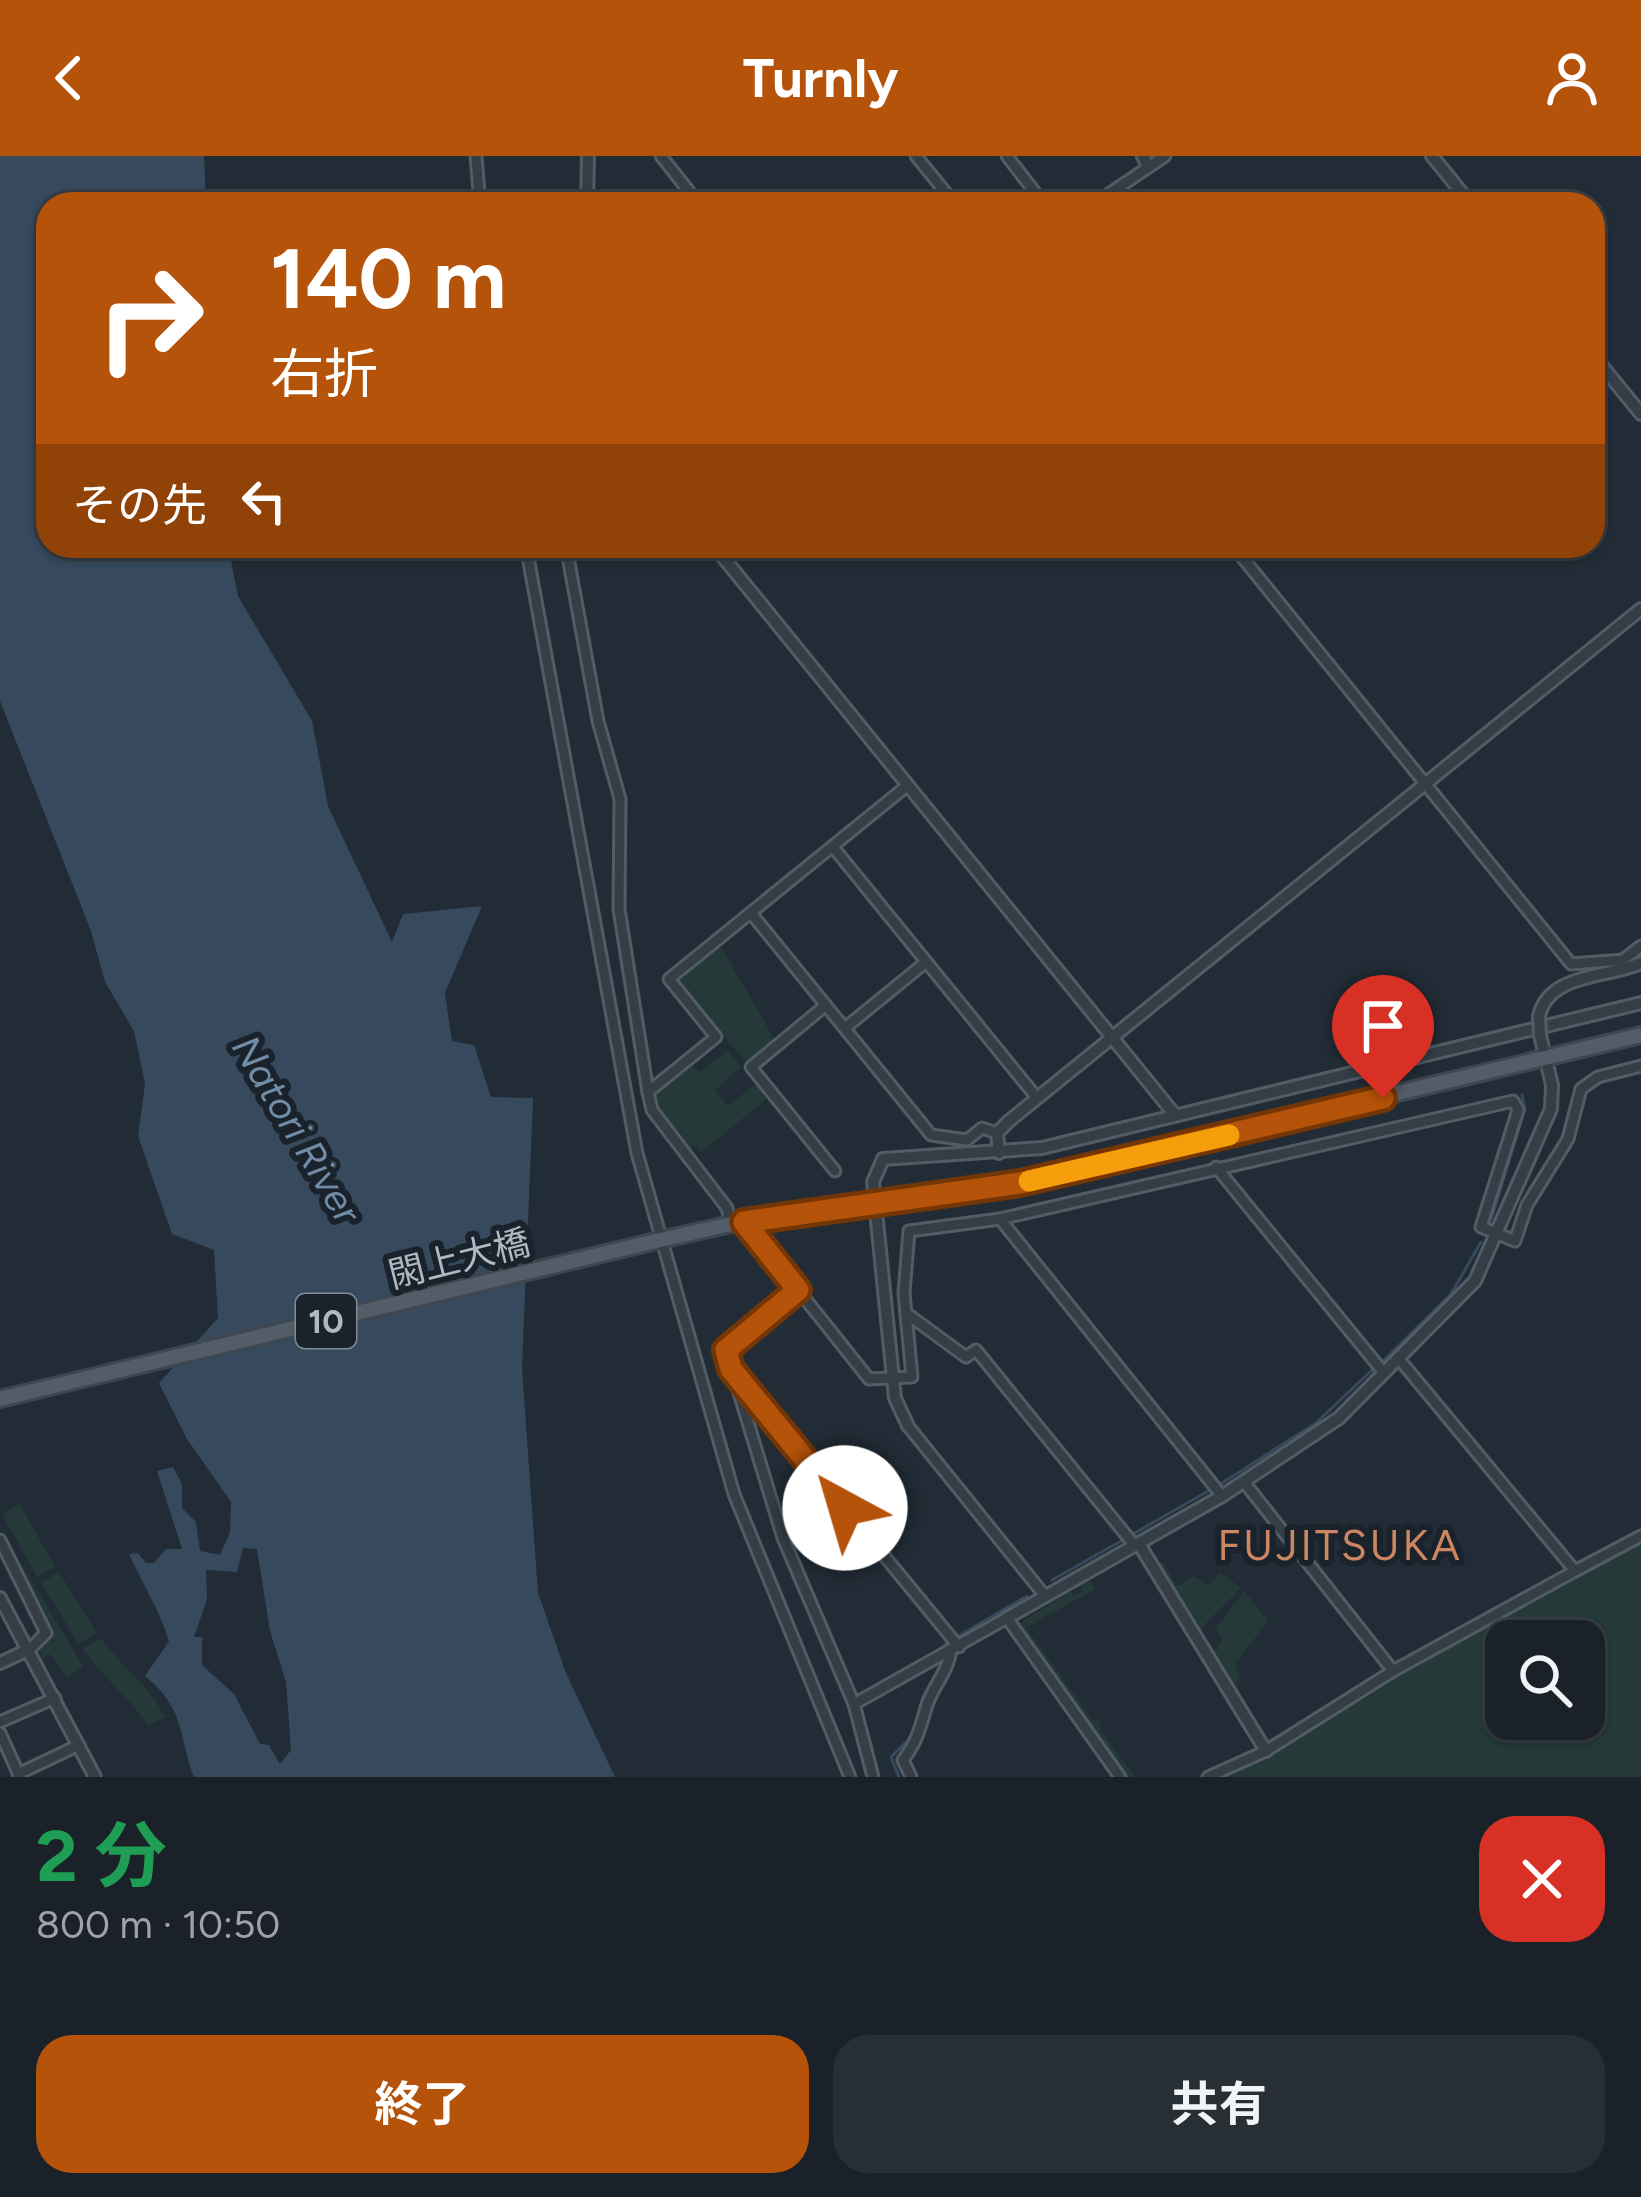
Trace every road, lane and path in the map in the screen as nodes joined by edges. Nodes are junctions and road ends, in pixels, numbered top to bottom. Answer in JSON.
{"nodes":[{"id":1,"x":476,"y":156,"type":"edge"},
{"id":2,"x":588,"y":156,"type":"edge"},
{"id":3,"x":661,"y":156,"type":"edge"},
{"id":4,"x":916,"y":156,"type":"edge"},
{"id":5,"x":1006,"y":156,"type":"edge"},
{"id":6,"x":1165,"y":156,"type":"edge"},
{"id":7,"x":1432,"y":156,"type":"edge"},
{"id":8,"x":1146,"y":162,"type":"edge"},
{"id":9,"x":479,"y":192,"type":"edge"},
{"id":10,"x":587,"y":192,"type":"edge"},
{"id":11,"x":690,"y":192,"type":"edge"},
{"id":12,"x":945,"y":192,"type":"edge"},
{"id":13,"x":1034,"y":192,"type":"edge"},
{"id":14,"x":1109,"y":192,"type":"edge"},
{"id":15,"x":1461,"y":192,"type":"edge"},
{"id":16,"x":1605,"y":370,"type":"edge"},
{"id":17,"x":1641,"y":414,"type":"edge"},
{"id":18,"x":528,"y":558,"type":"edge"},
{"id":19,"x":568,"y":558,"type":"edge"},
{"id":20,"x":724,"y":558,"type":"edge"},
{"id":21,"x":1243,"y":558,"type":"edge"},
{"id":22,"x":1641,"y":609,"type":"edge"},
{"id":23,"x":1426,"y":783,"type":"junction"},
{"id":24,"x":908,"y":785,"type":"junction"},
{"id":25,"x":832,"y":847,"type":"junction"},
{"id":26,"x":751,"y":913,"type":"junction"},
{"id":27,"x":1641,"y":946,"type":"edge"},
{"id":28,"x":926,"y":962,"type":"junction"},
{"id":29,"x":1641,"y":963,"type":"edge"},
{"id":30,"x":1641,"y":1003,"type":"edge"},
{"id":31,"x":826,"y":1005,"type":"junction"},
{"id":32,"x":845,"y":1028,"type":"junction"},
{"id":33,"x":1641,"y":1035,"type":"edge"},
{"id":34,"x":1112,"y":1037,"type":"junction"},
{"id":35,"x":1546,"y":1058,"type":"junction"},
{"id":36,"x":1641,"y":1066,"type":"edge"},
{"id":37,"x":648,"y":1092,"type":"junction"},
{"id":38,"x":1037,"y":1098,"type":"junction"},
{"id":39,"x":1174,"y":1115,"type":"junction"},
{"id":40,"x":997,"y":1133,"type":"junction"},
{"id":41,"x":999,"y":1153,"type":"junction"},
{"id":42,"x":1216,"y":1167,"type":"junction"},
{"id":43,"x":835,"y":1171,"type":"dead end"},
{"id":44,"x":876,"y":1204,"type":"junction"},
{"id":45,"x":1000,"y":1219,"type":"junction"},
{"id":46,"x":738,"y":1223,"type":"junction"},
{"id":47,"x":1497,"y":1235,"type":"junction"},
{"id":48,"x":656,"y":1241,"type":"junction"},
{"id":49,"x":798,"y":1290,"type":"junction"},
{"id":50,"x":906,"y":1313,"type":"junction"},
{"id":51,"x":1399,"y":1359,"type":"junction"},
{"id":52,"x":731,"y":1369,"type":"junction"},
{"id":53,"x":1384,"y":1373,"type":"junction"},
{"id":54,"x":893,"y":1379,"type":"junction"},
{"id":55,"x":0,"y":1400,"type":"edge"},
{"id":56,"x":908,"y":1426,"type":"joint"},
{"id":57,"x":1244,"y":1482,"type":"junction"},
{"id":58,"x":1222,"y":1496,"type":"junction"},
{"id":59,"x":1641,"y":1536,"type":"edge"},
{"id":60,"x":0,"y":1540,"type":"edge"},
{"id":61,"x":1137,"y":1545,"type":"junction"},
{"id":62,"x":1575,"y":1571,"type":"junction"},
{"id":63,"x":1046,"y":1595,"type":"junction"},
{"id":64,"x":2,"y":1604,"type":"edge"},
{"id":65,"x":1007,"y":1618,"type":"junction"},
{"id":66,"x":30,"y":1649,"type":"junction"},
{"id":67,"x":955,"y":1649,"type":"junction"},
{"id":68,"x":0,"y":1663,"type":"edge"},
{"id":69,"x":1393,"y":1671,"type":"junction"},
{"id":70,"x":55,"y":1698,"type":"junction"},
{"id":71,"x":854,"y":1704,"type":"junction"},
{"id":72,"x":0,"y":1721,"type":"edge"},
{"id":73,"x":0,"y":1733,"type":"edge"},
{"id":74,"x":79,"y":1745,"type":"junction"},
{"id":75,"x":1266,"y":1751,"type":"junction"},
{"id":76,"x":19,"y":1775,"type":"edge"},
{"id":77,"x":95,"y":1777,"type":"edge"},
{"id":78,"x":850,"y":1777,"type":"edge"},
{"id":79,"x":873,"y":1777,"type":"edge"},
{"id":80,"x":911,"y":1777,"type":"edge"},
{"id":81,"x":1120,"y":1777,"type":"edge"},
{"id":82,"x":1208,"y":1777,"type":"edge"}],
"edges":[{"from":1,"to":9,"type":"street"},
{"from":2,"to":10,"type":"street"},
{"from":3,"to":11,"type":"street"},
{"from":4,"to":12,"type":"street"},
{"from":5,"to":13,"type":"street"},
{"from":6,"to":8,"type":"street"},
{"from":7,"to":15,"type":"street"},
{"from":8,"to":14,"type":"street"},
{"from":16,"to":17,"type":"street"},
{"from":18,"to":48,"type":"street"},
{"from":19,"to":37,"type":"street"},
{"from":20,"to":24,"type":"street"},
{"from":21,"to":23,"type":"street"},
{"from":22,"to":23,"type":"street"},
{"from":23,"to":27,"type":"street"},
{"from":23,"to":34,"type":"street"},
{"from":24,"to":25,"type":"street"},
{"from":24,"to":34,"type":"street"},
{"from":25,"to":26,"type":"street"},
{"from":25,"to":28,"type":"street"},
{"from":26,"to":31,"type":"street"},
{"from":26,"to":37,"type":"street"},
{"from":28,"to":32,"type":"street"},
{"from":28,"to":38,"type":"street"},
{"from":29,"to":35,"type":"street","bridge":true},
{"from":30,"to":39,"type":"street"},
{"from":31,"to":32,"type":"street"},
{"from":31,"to":43,"type":"street"},
{"from":32,"to":40,"type":"street"},
{"from":33,"to":35,"type":"main road","number":"10"},
{"from":34,"to":38,"type":"street"},
{"from":34,"to":39,"type":"street"},
{"from":35,"to":44,"type":"main road","number":"10"},
{"from":35,"to":47,"type":"street"},
{"from":36,"to":47,"type":"street"},
{"from":37,"to":46,"type":"street"},
{"from":38,"to":40,"type":"street"},
{"from":39,"to":41,"type":"street"},
{"from":40,"to":41,"type":"street"},
{"from":41,"to":44,"type":"street"},
{"from":42,"to":45,"type":"street"},
{"from":42,"to":47,"type":"street"},
{"from":42,"to":53,"type":"street"},
{"from":44,"to":46,"type":"main road","number":"10"},
{"from":44,"to":54,"type":"street"},
{"from":45,"to":50,"type":"street"},
{"from":45,"to":58,"type":"street"},
{"from":46,"to":48,"type":"main road","number":"10"},
{"from":46,"to":49,"type":"street"},
{"from":47,"to":51,"type":"street"},
{"from":48,"to":55,"type":"main road","name":"閖上大橋","number":"10"},
{"from":48,"to":78,"type":"street"},
{"from":49,"to":52,"type":"street"},
{"from":49,"to":54,"type":"street"},
{"from":50,"to":54,"type":"street"},
{"from":50,"to":61,"type":"street"},
{"from":51,"to":53,"type":"street"},
{"from":51,"to":62,"type":"street"},
{"from":52,"to":67,"type":"street"},
{"from":52,"to":71,"type":"street"},
{"from":53,"to":57,"type":"street"},
{"from":54,"to":56,"type":"street"},
{"from":56,"to":63,"type":"street"},
{"from":57,"to":58,"type":"street"},
{"from":57,"to":69,"type":"street"},
{"from":58,"to":61,"type":"street"},
{"from":59,"to":62,"type":"street"},
{"from":60,"to":66,"type":"street"},
{"from":61,"to":63,"type":"street"},
{"from":61,"to":75,"type":"street"},
{"from":62,"to":69,"type":"street"},
{"from":63,"to":65,"type":"street"},
{"from":64,"to":66,"type":"street"},
{"from":65,"to":67,"type":"street"},
{"from":65,"to":81,"type":"street"},
{"from":66,"to":68,"type":"street"},
{"from":66,"to":70,"type":"street"},
{"from":67,"to":71,"type":"street"},
{"from":67,"to":80,"type":"street"},
{"from":69,"to":75,"type":"street"},
{"from":70,"to":72,"type":"street"},
{"from":70,"to":74,"type":"street"},
{"from":71,"to":79,"type":"street"},
{"from":73,"to":76,"type":"street"},
{"from":74,"to":76,"type":"street"},
{"from":74,"to":77,"type":"street"},
{"from":75,"to":82,"type":"street"}]}
